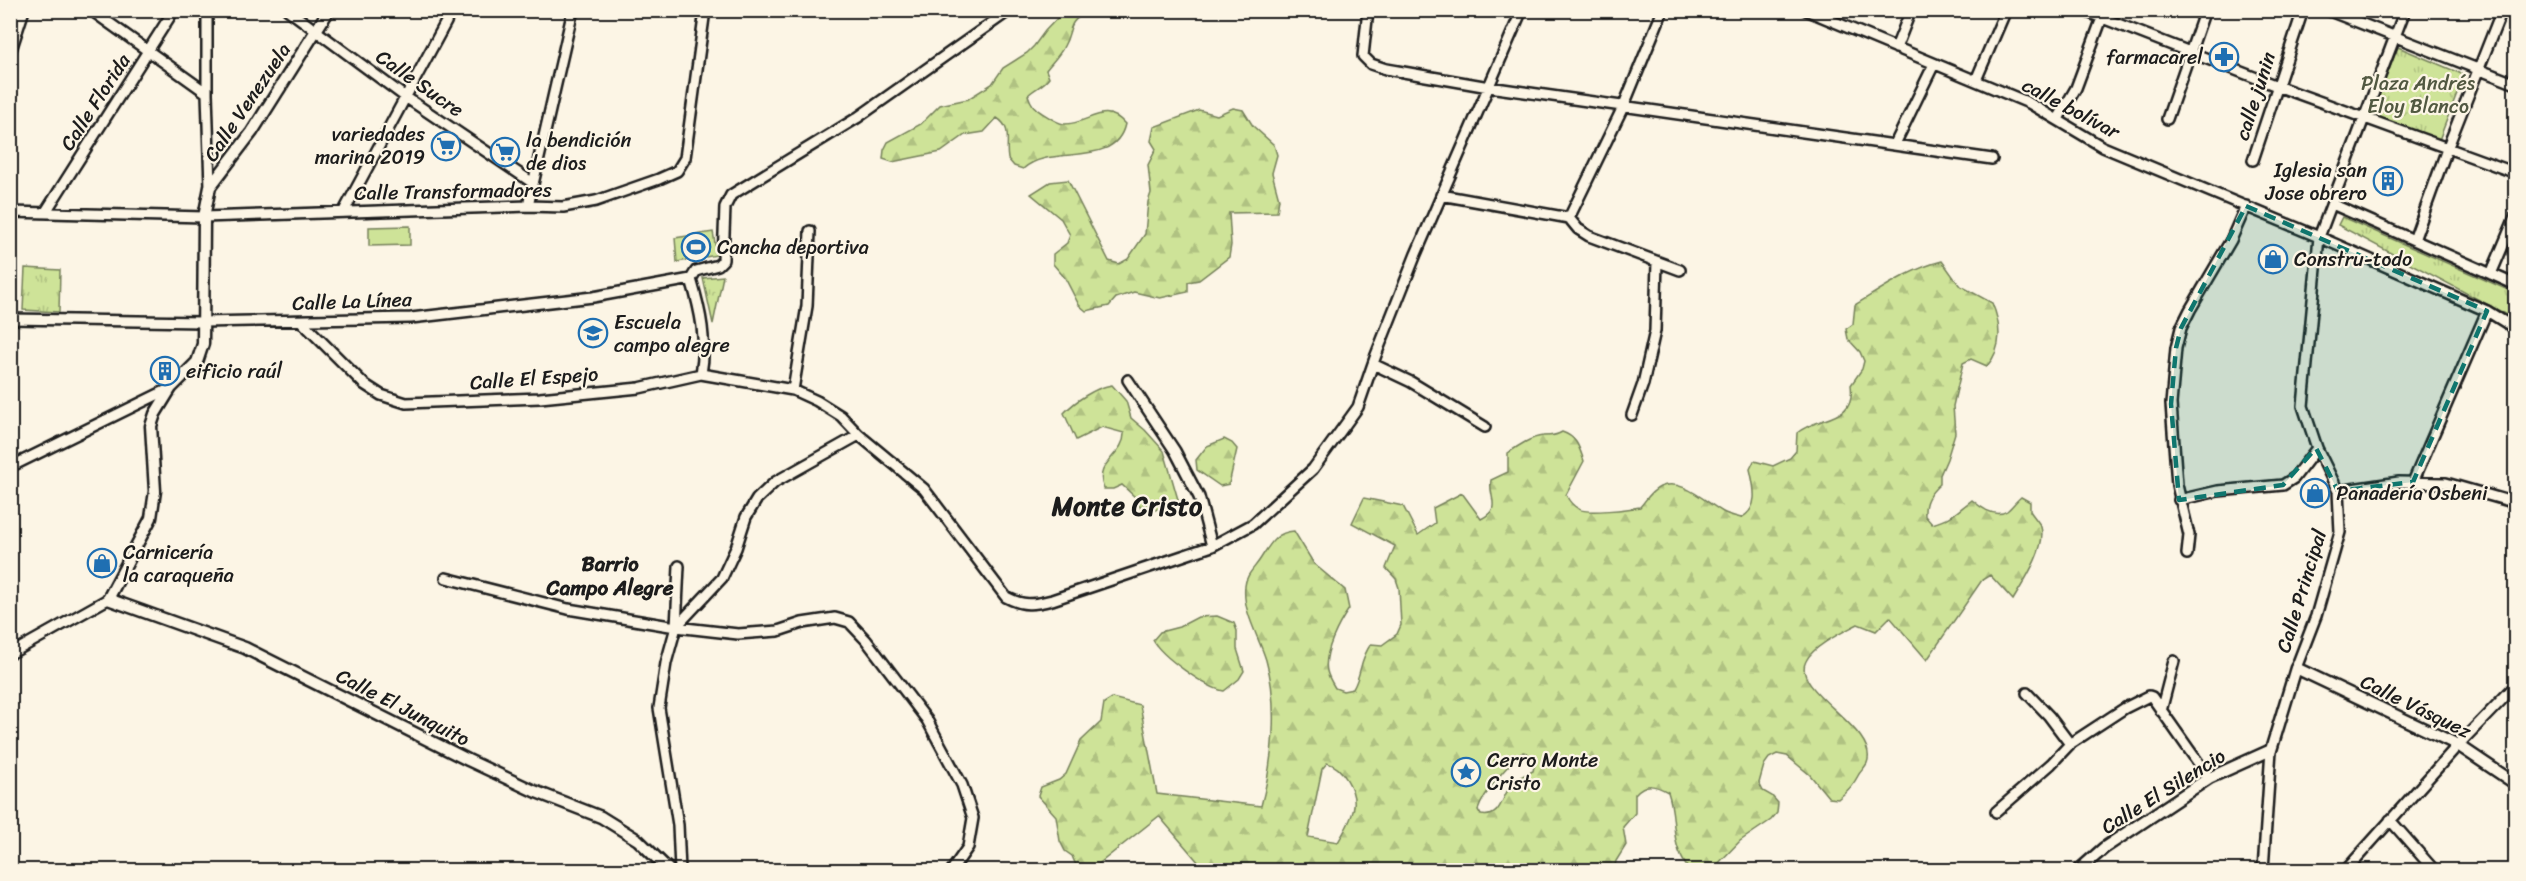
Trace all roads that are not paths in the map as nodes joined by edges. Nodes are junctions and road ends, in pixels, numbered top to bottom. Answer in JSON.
{"nodes":[{"id":1,"x":24,"y":10,"type":"edge"},
{"id":2,"x":91,"y":10,"type":"edge"},
{"id":3,"x":174,"y":10,"type":"edge"},
{"id":4,"x":207,"y":10,"type":"edge"},
{"id":5,"x":288,"y":10,"type":"edge"},
{"id":6,"x":329,"y":10,"type":"edge"},
{"id":7,"x":450,"y":10,"type":"edge"},
{"id":8,"x":573,"y":10,"type":"edge"},
{"id":9,"x":705,"y":10,"type":"edge"},
{"id":10,"x":1010,"y":10,"type":"edge"},
{"id":11,"x":1368,"y":10,"type":"edge"},
{"id":12,"x":1522,"y":10,"type":"edge"},
{"id":13,"x":1663,"y":10,"type":"edge"},
{"id":14,"x":1911,"y":10,"type":"edge"},
{"id":15,"x":2006,"y":10,"type":"edge"},
{"id":16,"x":2082,"y":10,"type":"edge"},
{"id":17,"x":2205,"y":10,"type":"edge"},
{"id":18,"x":2303,"y":10,"type":"edge"},
{"id":19,"x":2327,"y":10,"type":"edge"},
{"id":20,"x":2404,"y":10,"type":"edge"},
{"id":21,"x":2502,"y":10,"type":"edge"},
{"id":22,"x":1810,"y":11,"type":"edge"},
{"id":23,"x":2102,"y":18,"type":"junction"},
{"id":24,"x":316,"y":30,"type":"junction"},
{"id":25,"x":2395,"y":36,"type":"junction"},
{"id":26,"x":1896,"y":48,"type":"junction"},
{"id":27,"x":2191,"y":52,"type":"junction"},
{"id":28,"x":10,"y":53,"type":"edge"},
{"id":29,"x":148,"y":53,"type":"junction"},
{"id":30,"x":1934,"y":64,"type":"junction"},
{"id":31,"x":2479,"y":69,"type":"junction"},
{"id":32,"x":1976,"y":80,"type":"junction"},
{"id":33,"x":2516,"y":84,"type":"edge"},
{"id":34,"x":2277,"y":86,"type":"junction"},
{"id":35,"x":1489,"y":87,"type":"junction"},
{"id":36,"x":207,"y":93,"type":"junction"},
{"id":37,"x":404,"y":96,"type":"junction"},
{"id":38,"x":1624,"y":105,"type":"junction"},
{"id":39,"x":2366,"y":118,"type":"junction"},
{"id":40,"x":2058,"y":119,"type":"junction"},
{"id":41,"x":2167,"y":119,"type":"dead end"},
{"id":42,"x":1895,"y":144,"type":"junction"},
{"id":43,"x":2446,"y":149,"type":"junction"},
{"id":44,"x":1992,"y":159,"type":"dead end"},
{"id":45,"x":2253,"y":160,"type":"dead end"},
{"id":46,"x":2516,"y":173,"type":"edge"},
{"id":47,"x":533,"y":183,"type":"junction"},
{"id":48,"x":210,"y":187,"type":"junction"},
{"id":49,"x":1441,"y":195,"type":"junction"},
{"id":50,"x":2332,"y":204,"type":"junction"},
{"id":51,"x":528,"y":206,"type":"junction"},
{"id":52,"x":2246,"y":206,"type":"junction"},
{"id":53,"x":344,"y":211,"type":"junction"},
{"id":54,"x":10,"y":212,"type":"edge"},
{"id":55,"x":45,"y":213,"type":"junction"},
{"id":56,"x":2516,"y":215,"type":"edge"},
{"id":57,"x":204,"y":218,"type":"junction"},
{"id":58,"x":1569,"y":218,"type":"junction"},
{"id":59,"x":810,"y":231,"type":"dead end"},
{"id":60,"x":2319,"y":237,"type":"junction"},
{"id":61,"x":2414,"y":240,"type":"junction"},
{"id":62,"x":1656,"y":262,"type":"junction"},
{"id":63,"x":1680,"y":270,"type":"dead end"},
{"id":64,"x":2491,"y":274,"type":"junction"},
{"id":65,"x":691,"y":279,"type":"junction"},
{"id":66,"x":2516,"y":285,"type":"edge"},
{"id":67,"x":2487,"y":311,"type":"junction"},
{"id":68,"x":10,"y":319,"type":"edge"},
{"id":69,"x":301,"y":321,"type":"junction"},
{"id":70,"x":202,"y":322,"type":"junction"},
{"id":71,"x":2516,"y":329,"type":"edge"},
{"id":72,"x":1373,"y":364,"type":"junction"},
{"id":73,"x":701,"y":374,"type":"junction"},
{"id":74,"x":1128,"y":380,"type":"dead end"},
{"id":75,"x":171,"y":388,"type":"junction"},
{"id":76,"x":793,"y":390,"type":"junction"},
{"id":77,"x":1632,"y":415,"type":"dead end"},
{"id":78,"x":1485,"y":427,"type":"dead end"},
{"id":79,"x":859,"y":435,"type":"junction"},
{"id":80,"x":2317,"y":448,"type":"junction"},
{"id":81,"x":10,"y":467,"type":"edge"},
{"id":82,"x":2413,"y":482,"type":"junction"},
{"id":83,"x":2338,"y":491,"type":"junction"},
{"id":84,"x":2179,"y":500,"type":"junction"},
{"id":85,"x":2516,"y":503,"type":"edge"},
{"id":86,"x":1212,"y":546,"type":"junction"},
{"id":87,"x":2187,"y":554,"type":"dead end"},
{"id":88,"x":679,"y":566,"type":"dead end"},
{"id":89,"x":446,"y":578,"type":"dead end"},
{"id":90,"x":108,"y":599,"type":"junction"},
{"id":91,"x":676,"y":627,"type":"junction"},
{"id":92,"x":10,"y":654,"type":"edge"},
{"id":93,"x":2174,"y":661,"type":"dead end"},
{"id":94,"x":2296,"y":668,"type":"junction"},
{"id":95,"x":2516,"y":685,"type":"edge"},
{"id":96,"x":2026,"y":693,"type":"dead end"},
{"id":97,"x":2162,"y":711,"type":"junction"},
{"id":98,"x":2070,"y":744,"type":"junction"},
{"id":99,"x":2458,"y":745,"type":"junction"},
{"id":100,"x":2271,"y":750,"type":"junction"},
{"id":101,"x":2209,"y":778,"type":"junction"},
{"id":102,"x":2516,"y":784,"type":"edge"},
{"id":103,"x":1995,"y":812,"type":"dead end"},
{"id":104,"x":2390,"y":820,"type":"junction"},
{"id":105,"x":669,"y":870,"type":"edge"},
{"id":106,"x":680,"y":870,"type":"edge"},
{"id":107,"x":952,"y":870,"type":"edge"},
{"id":108,"x":2079,"y":870,"type":"edge"},
{"id":109,"x":2263,"y":870,"type":"edge"},
{"id":110,"x":2346,"y":870,"type":"edge"},
{"id":111,"x":2434,"y":870,"type":"edge"}],
"edges":[{"from":1,"to":28,"type":"street"},
{"from":2,"to":29,"type":"street"},
{"from":3,"to":29,"type":"street","name":"Calle Florida"},
{"from":4,"to":36,"type":"street"},
{"from":5,"to":24,"type":"street","name":"Calle Sucre"},
{"from":6,"to":24,"type":"street","name":"Calle Venezuela"},
{"from":7,"to":37,"type":"street"},
{"from":8,"to":47,"type":"street"},
{"from":9,"to":51,"type":"street","name":"Calle Transformadores"},
{"from":10,"to":65,"type":"street","name":"Calle La Línea"},
{"from":11,"to":35,"type":"street"},
{"from":12,"to":35,"type":"street"},
{"from":13,"to":38,"type":"street"},
{"from":14,"to":26,"type":"street"},
{"from":15,"to":32,"type":"street"},
{"from":16,"to":23,"type":"street"},
{"from":17,"to":27,"type":"street"},
{"from":18,"to":34,"type":"street","name":"calle junin"},
{"from":19,"to":25,"type":"street"},
{"from":20,"to":25,"type":"street"},
{"from":21,"to":31,"type":"street"},
{"from":22,"to":26,"type":"street","name":"calle bolívar"},
{"from":23,"to":27,"type":"street"},
{"from":23,"to":40,"type":"street"},
{"from":24,"to":37,"type":"street","name":"Calle Sucre"},
{"from":24,"to":48,"type":"street","name":"Calle Venezuela"},
{"from":25,"to":31,"type":"street"},
{"from":25,"to":39,"type":"street"},
{"from":26,"to":30,"type":"street","name":"calle bolívar"},
{"from":27,"to":34,"type":"street"},
{"from":27,"to":41,"type":"street"},
{"from":29,"to":36,"type":"street"},
{"from":29,"to":55,"type":"street","name":"Calle Florida"},
{"from":30,"to":32,"type":"street","name":"calle bolívar"},
{"from":30,"to":42,"type":"street"},
{"from":31,"to":33,"type":"street"},
{"from":31,"to":43,"type":"street"},
{"from":32,"to":40,"type":"street","name":"calle bolívar"},
{"from":34,"to":39,"type":"street"},
{"from":34,"to":45,"type":"street","name":"calle junin"},
{"from":35,"to":38,"type":"street"},
{"from":35,"to":49,"type":"street"},
{"from":36,"to":48,"type":"street"},
{"from":37,"to":47,"type":"street","name":"Calle Sucre"},
{"from":37,"to":53,"type":"street"},
{"from":38,"to":42,"type":"street"},
{"from":38,"to":58,"type":"street"},
{"from":39,"to":43,"type":"street"},
{"from":39,"to":50,"type":"street","name":"Calle Principal"},
{"from":40,"to":52,"type":"street","name":"calle bolívar"},
{"from":42,"to":44,"type":"street"},
{"from":43,"to":46,"type":"street"},
{"from":43,"to":61,"type":"street"},
{"from":47,"to":51,"type":"street"},
{"from":48,"to":57,"type":"street","name":"Calle Venezuela"},
{"from":49,"to":58,"type":"street"},
{"from":49,"to":72,"type":"street"},
{"from":50,"to":60,"type":"street","name":"Calle Principal"},
{"from":50,"to":61,"type":"street"},
{"from":51,"to":53,"type":"street","name":"Calle Transformadores"},
{"from":52,"to":60,"type":"street","name":"calle bolívar"},
{"from":52,"to":84,"type":"street"},
{"from":53,"to":57,"type":"street","name":"Calle Transformadores"},
{"from":54,"to":55,"type":"street"},
{"from":55,"to":57,"type":"street"},
{"from":56,"to":64,"type":"street"},
{"from":57,"to":70,"type":"street","name":"Calle Venezuela"},
{"from":58,"to":62,"type":"street"},
{"from":59,"to":76,"type":"street"},
{"from":60,"to":67,"type":"street","name":"calle bolívar"},
{"from":60,"to":80,"type":"street","name":"Calle Principal"},
{"from":61,"to":64,"type":"street"},
{"from":62,"to":63,"type":"street"},
{"from":62,"to":77,"type":"street"},
{"from":64,"to":66,"type":"street"},
{"from":65,"to":69,"type":"street","name":"Calle La Línea"},
{"from":65,"to":73,"type":"street"},
{"from":67,"to":71,"type":"street","name":"calle bolívar"},
{"from":67,"to":82,"type":"street"},
{"from":68,"to":70,"type":"street","name":"Calle La Línea"},
{"from":69,"to":70,"type":"street","name":"Calle La Línea"},
{"from":69,"to":73,"type":"street","name":"Calle El Espejo"},
{"from":70,"to":75,"type":"street","name":"Calle Venezuela"},
{"from":72,"to":78,"type":"street"},
{"from":72,"to":86,"type":"street"},
{"from":73,"to":76,"type":"street"},
{"from":74,"to":86,"type":"street"},
{"from":75,"to":81,"type":"street"},
{"from":75,"to":90,"type":"street","name":"Calle Venezuela"},
{"from":76,"to":79,"type":"street"},
{"from":79,"to":86,"type":"street"},
{"from":79,"to":91,"type":"street"},
{"from":80,"to":83,"type":"street","name":"Calle Principal"},
{"from":80,"to":84,"type":"street"},
{"from":82,"to":83,"type":"street"},
{"from":82,"to":85,"type":"street"},
{"from":83,"to":94,"type":"street","name":"Calle Principal"},
{"from":84,"to":87,"type":"street"},
{"from":88,"to":91,"type":"street"},
{"from":89,"to":91,"type":"street"},
{"from":90,"to":92,"type":"street"},
{"from":90,"to":105,"type":"street","name":"Calle El Junquito"},
{"from":91,"to":106,"type":"street"},
{"from":91,"to":107,"type":"street"},
{"from":93,"to":97,"type":"street"},
{"from":94,"to":99,"type":"street","name":"Calle Vásquez"},
{"from":94,"to":100,"type":"street","name":"Calle Principal"},
{"from":95,"to":99,"type":"street"},
{"from":96,"to":98,"type":"street"},
{"from":97,"to":98,"type":"street"},
{"from":97,"to":101,"type":"street"},
{"from":98,"to":103,"type":"street"},
{"from":99,"to":102,"type":"street","name":"Calle Vásquez"},
{"from":99,"to":104,"type":"street"},
{"from":100,"to":101,"type":"street","name":"Calle El Silencio"},
{"from":100,"to":109,"type":"street","name":"Calle Principal"},
{"from":101,"to":108,"type":"street","name":"Calle El Silencio"},
{"from":104,"to":110,"type":"street"},
{"from":104,"to":111,"type":"street"}]}
